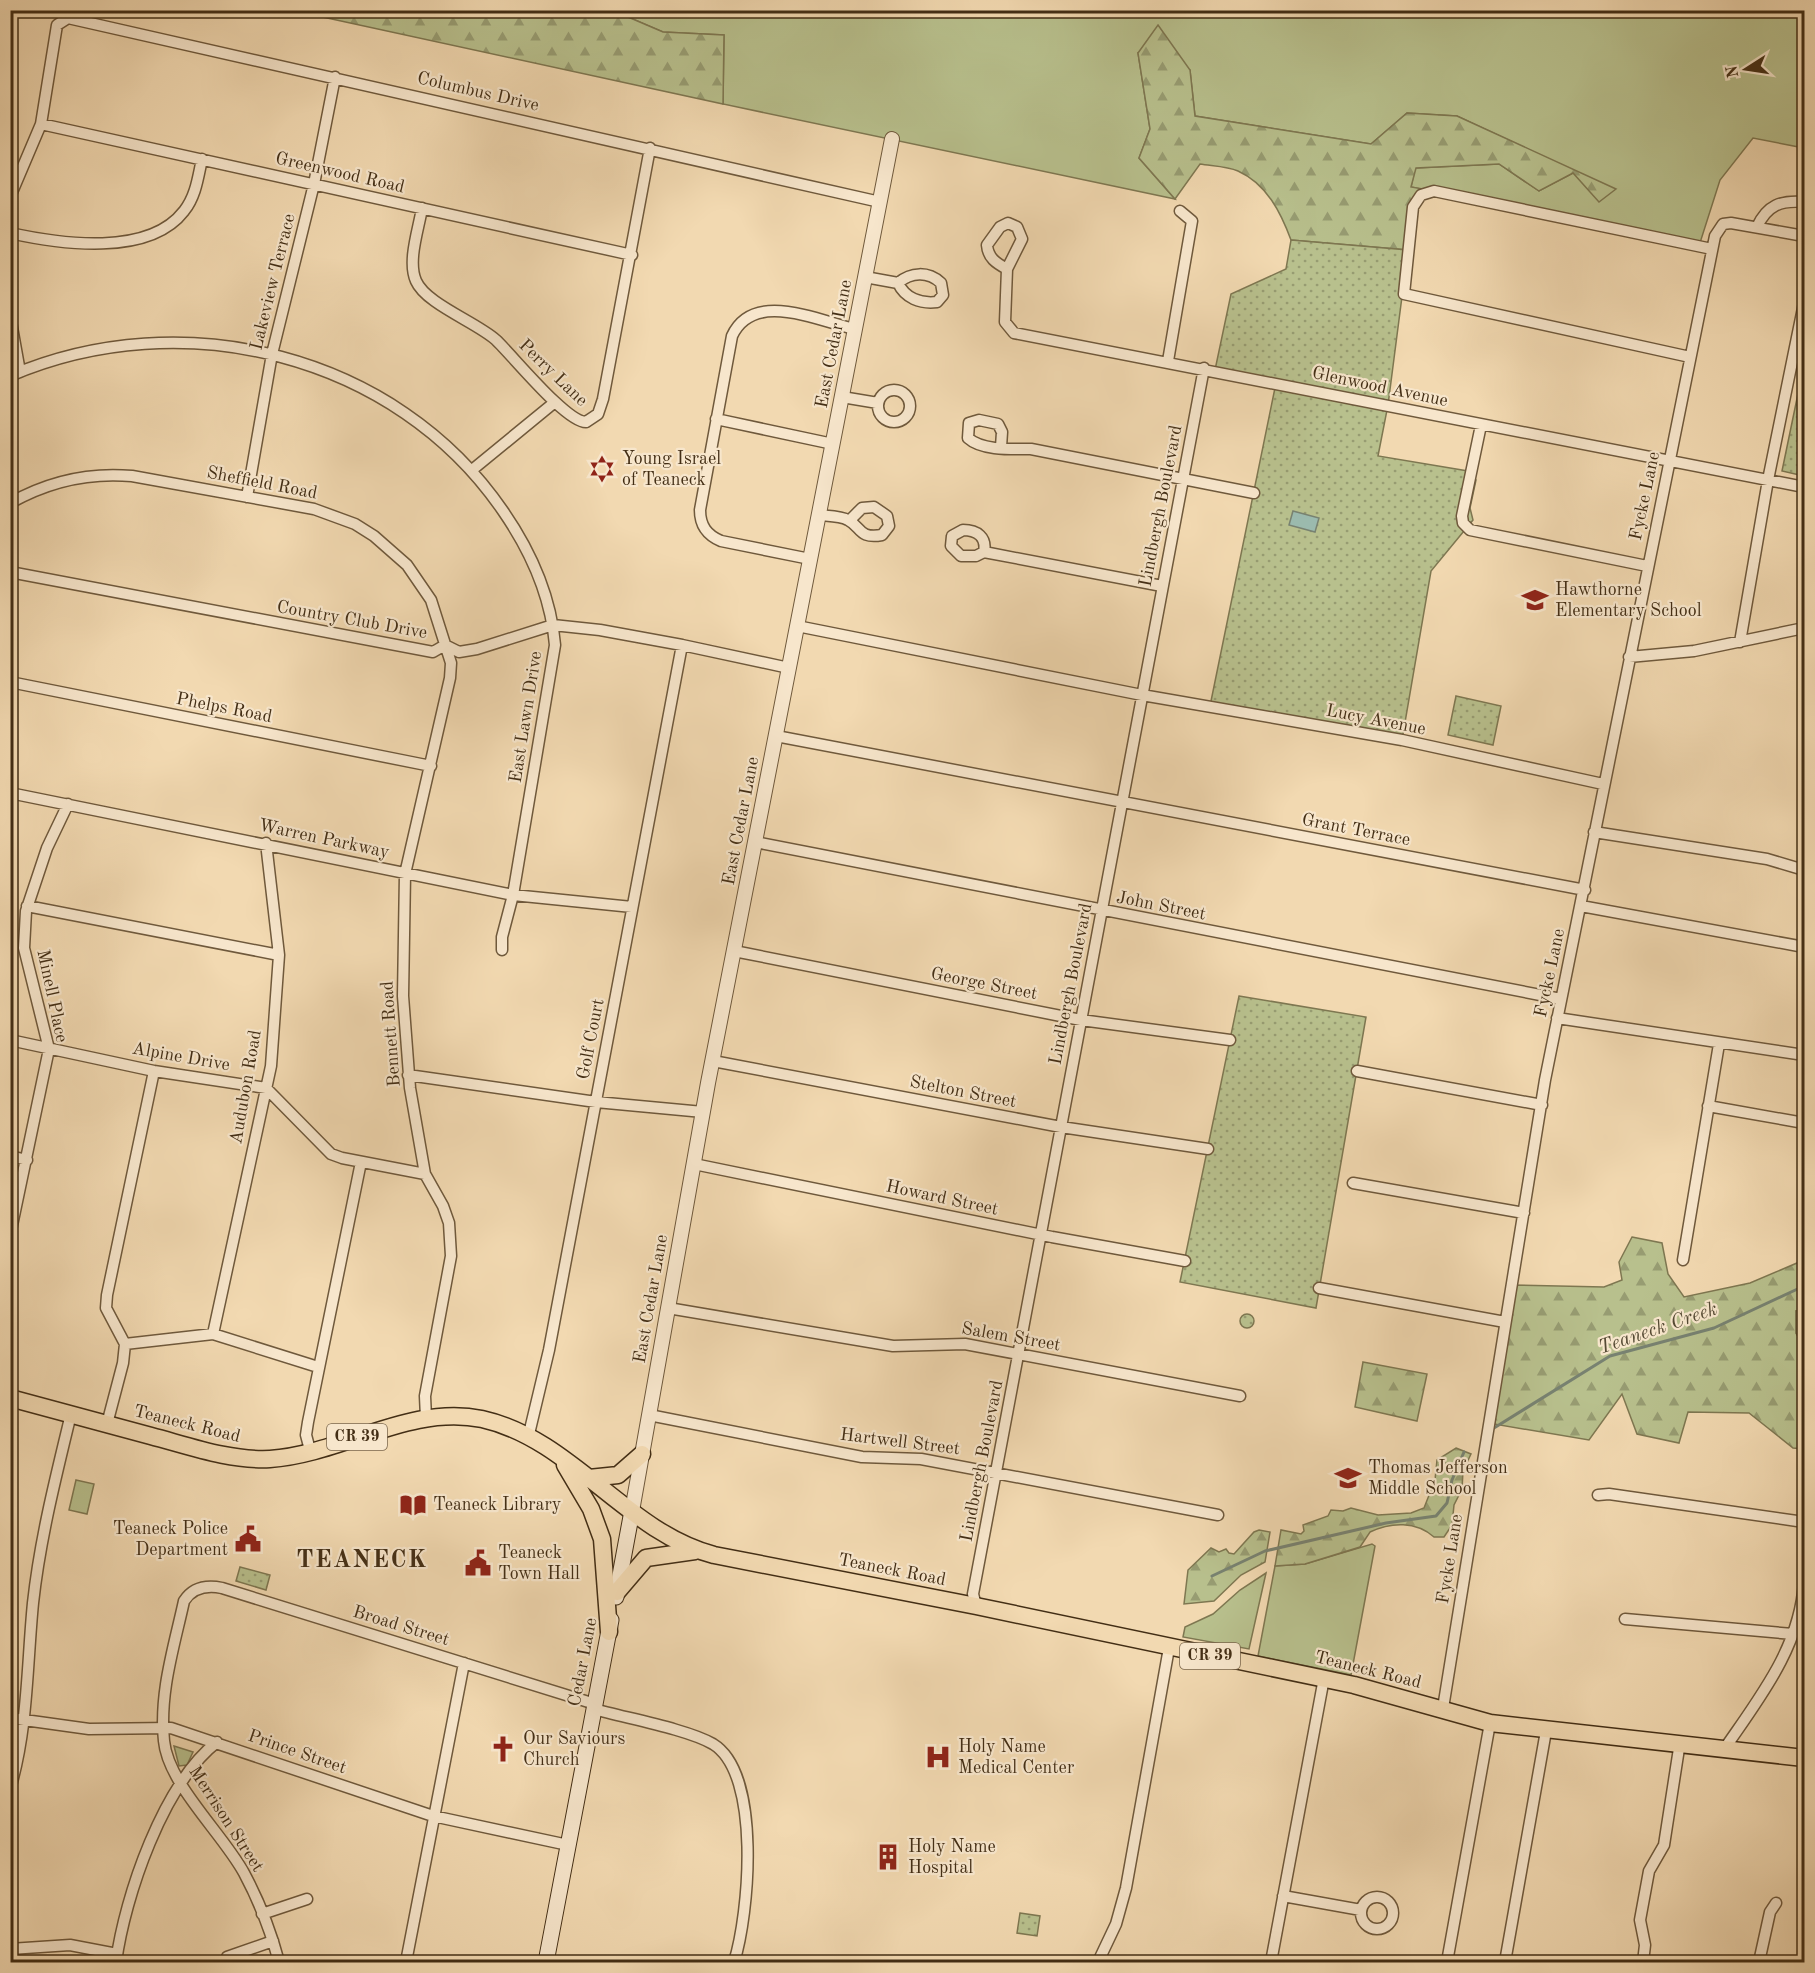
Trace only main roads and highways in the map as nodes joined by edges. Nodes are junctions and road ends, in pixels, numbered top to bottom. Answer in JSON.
{"nodes":[{"id":1,"x":10,"y":1398,"type":"edge"},
{"id":2,"x":642,"y":1454,"type":"road end"},
{"id":3,"x":562,"y":1459,"type":"junction"},
{"id":4,"x":589,"y":1478,"type":"junction"},
{"id":5,"x":632,"y":1511,"type":"junction"},
{"id":6,"x":699,"y":1551,"type":"junction"},
{"id":7,"x":616,"y":1592,"type":"junction"},
{"id":8,"x":609,"y":1632,"type":"junction"},
{"id":9,"x":1804,"y":1758,"type":"edge"},
{"id":10,"x":546,"y":1962,"type":"edge"}],
"edges":[{"from":1,"to":3,"type":"main road","name":"Teaneck Road","number":"CR 39"},
{"from":2,"to":4,"type":"main road"},
{"from":3,"to":4,"type":"main road","name":"Teaneck Road","number":"CR 39"},
{"from":3,"to":8,"type":"main road"},
{"from":4,"to":5,"type":"main road","name":"Teaneck Road","number":"CR 39"},
{"from":5,"to":6,"type":"main road","name":"Teaneck Road","number":"CR 39"},
{"from":5,"to":7,"type":"main road","name":"Cedar Lane"},
{"from":6,"to":7,"type":"main road"},
{"from":6,"to":9,"type":"main road","name":"Teaneck Road","number":"CR 39"},
{"from":7,"to":8,"type":"main road","name":"Cedar Lane"},
{"from":8,"to":10,"type":"main road","name":"Cedar Lane"}]}
